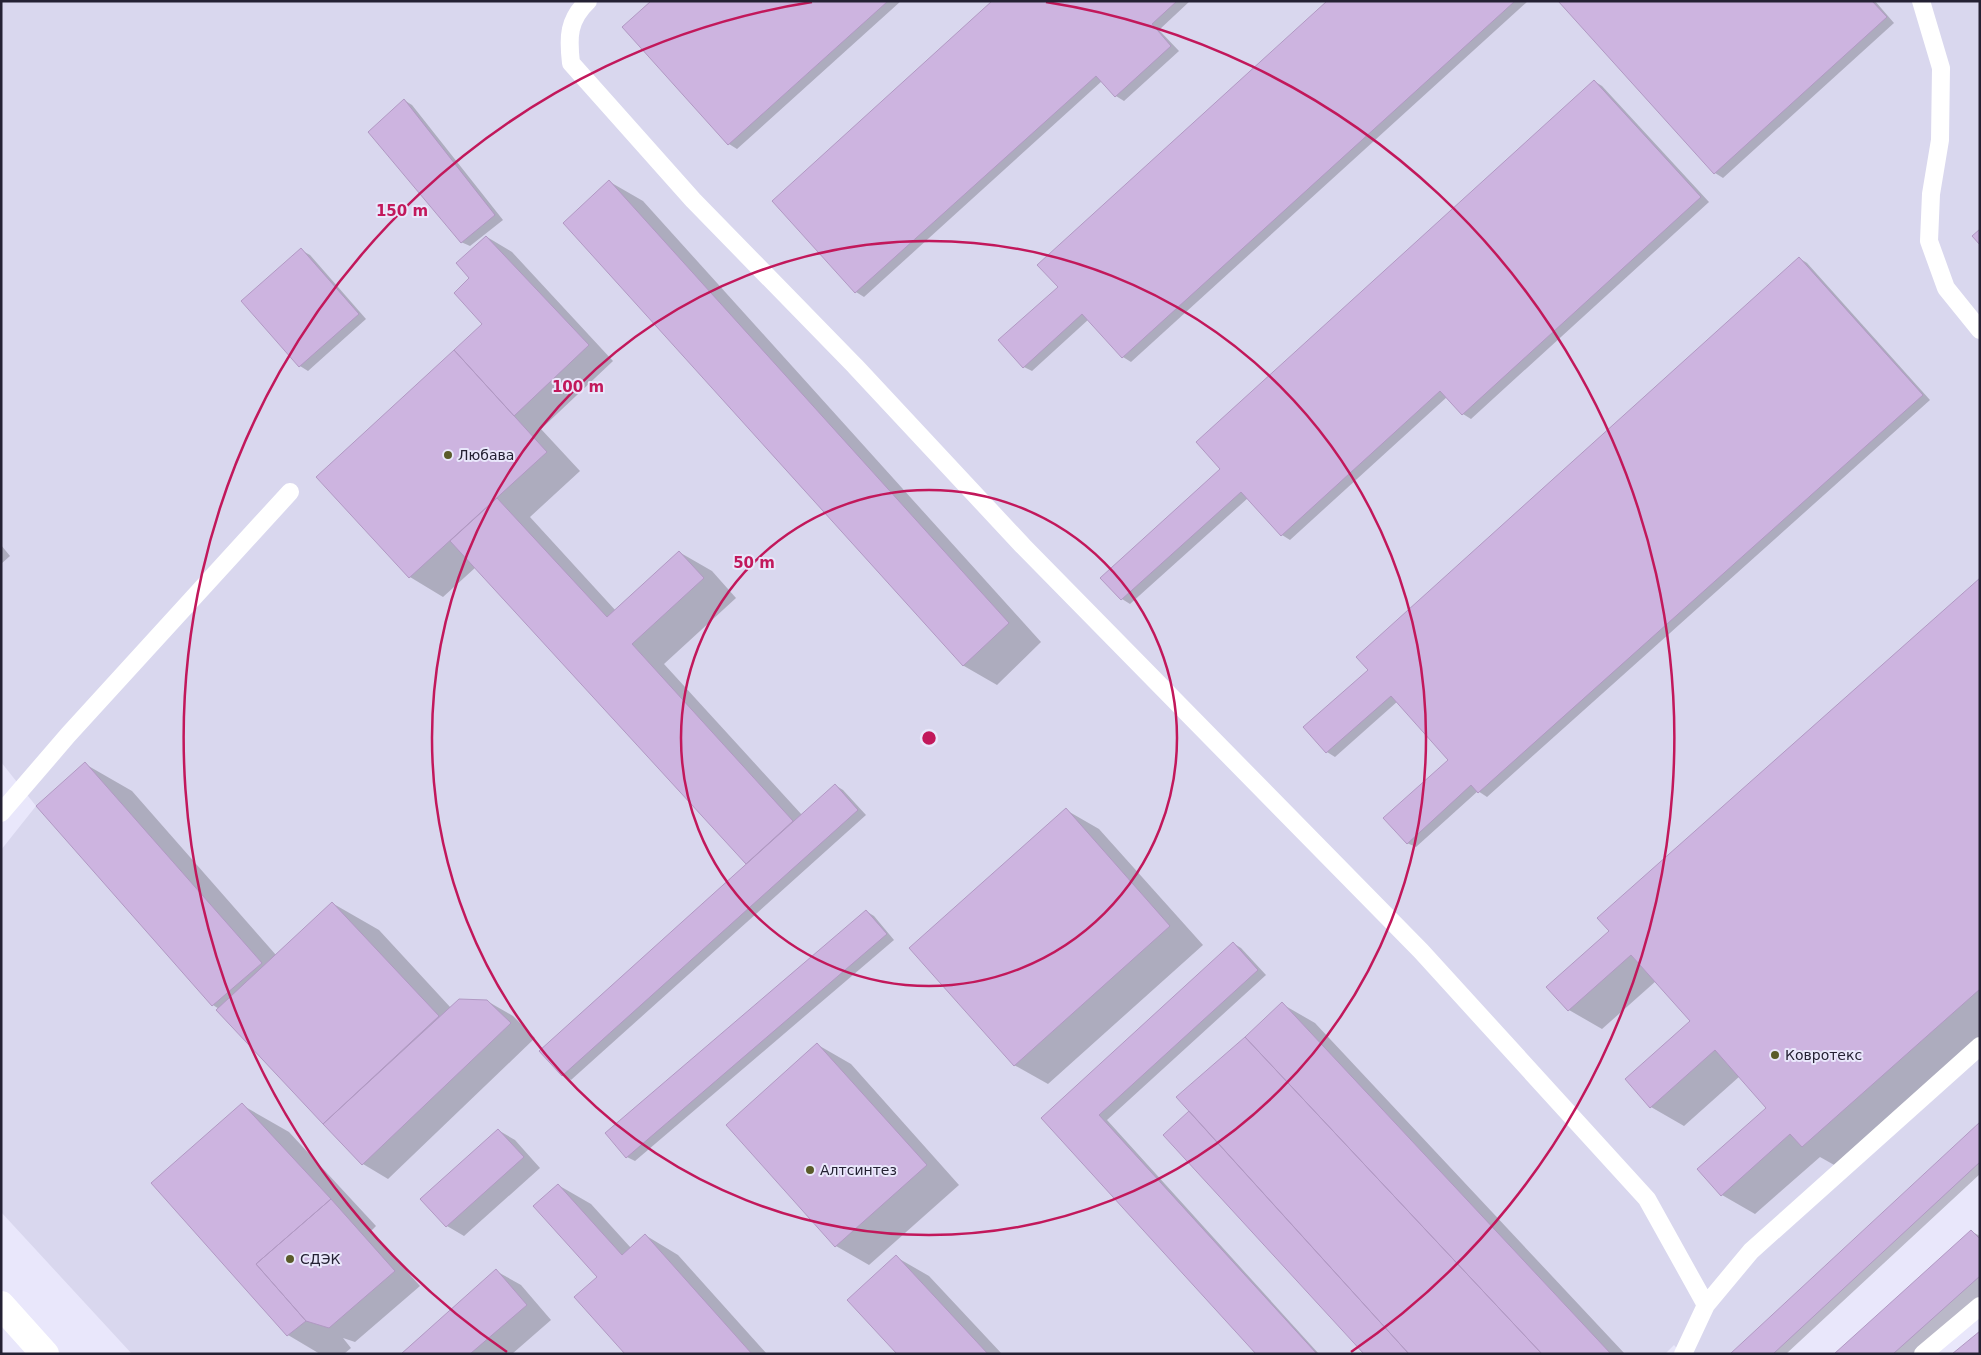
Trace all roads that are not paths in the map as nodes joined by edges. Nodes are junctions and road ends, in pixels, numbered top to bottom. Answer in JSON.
{"nodes":[{"id":1,"x":588,"y":1,"type":"edge"},
{"id":2,"x":1921,"y":1,"type":"edge"},
{"id":3,"x":1980,"y":330,"type":"edge"},
{"id":4,"x":290,"y":492,"type":"dead end"},
{"id":5,"x":1,"y":813,"type":"edge"},
{"id":6,"x":1980,"y":1046,"type":"edge"},
{"id":7,"x":1,"y":1305,"type":"edge"},
{"id":8,"x":1706,"y":1306,"type":"junction"},
{"id":9,"x":1980,"y":1306,"type":"edge"},
{"id":10,"x":46,"y":1354,"type":"edge"},
{"id":11,"x":1683,"y":1354,"type":"edge"},
{"id":12,"x":1923,"y":1354,"type":"edge"}],
"edges":[{"from":1,"to":8,"type":"lane"},
{"from":2,"to":3,"type":"lane"},
{"from":4,"to":5,"type":"lane"},
{"from":6,"to":8,"type":"lane"},
{"from":7,"to":10,"type":"main road"},
{"from":8,"to":11,"type":"lane"},
{"from":9,"to":12,"type":"lane"}]}
